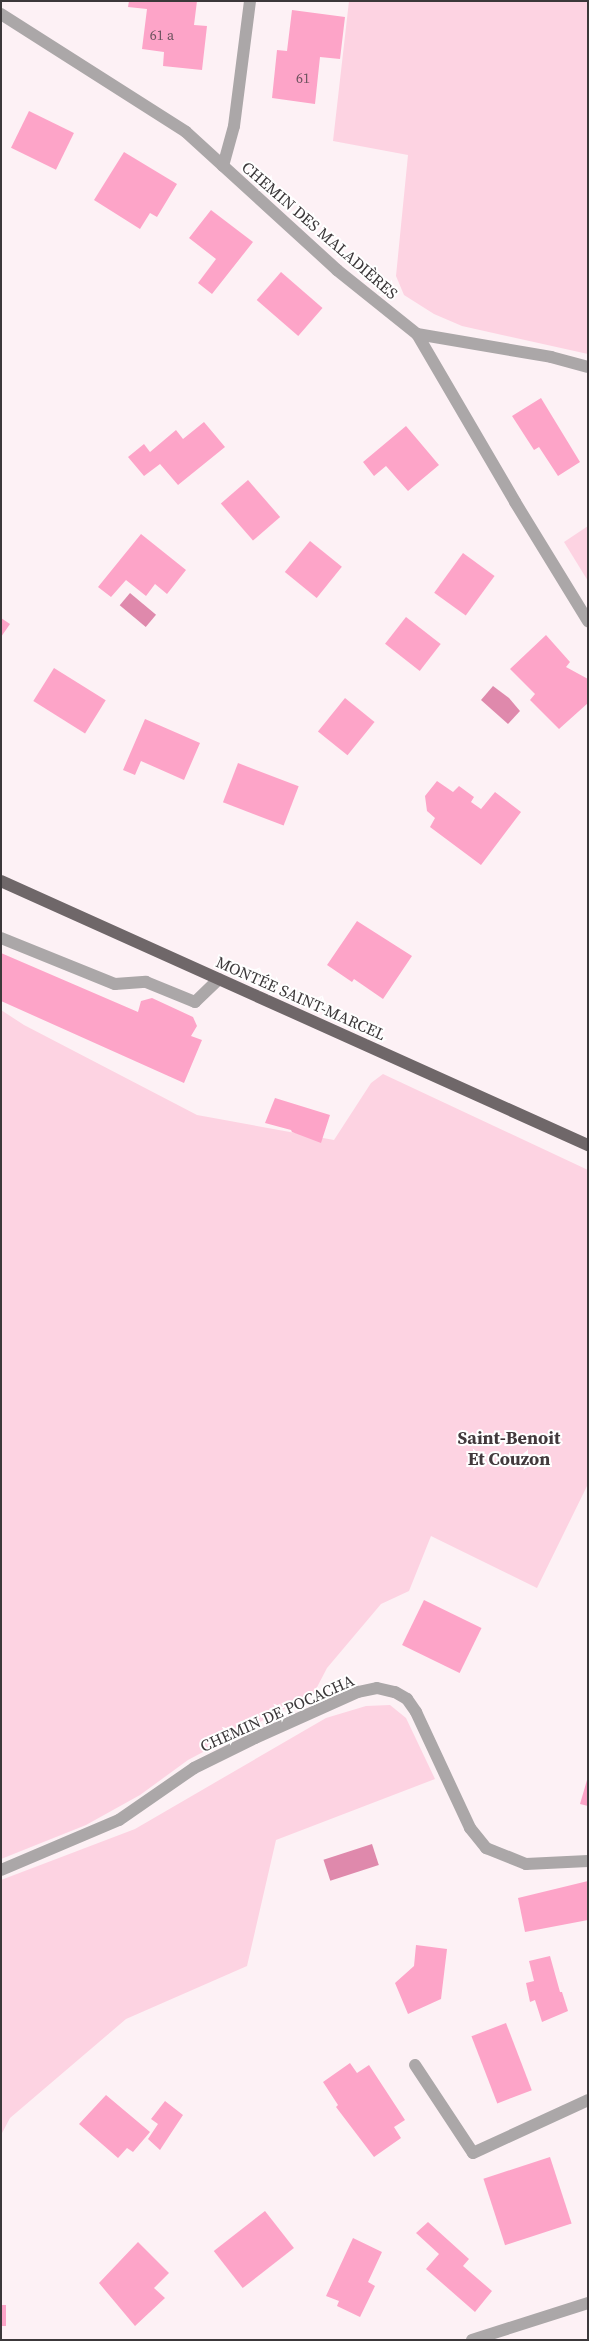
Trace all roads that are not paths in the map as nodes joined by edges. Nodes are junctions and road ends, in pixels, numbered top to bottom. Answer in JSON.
{"nodes":[{"id":1,"x":250,"y":1,"type":"edge"},
{"id":2,"x":1,"y":14,"type":"edge"},
{"id":3,"x":223,"y":166,"type":"junction"},
{"id":4,"x":417,"y":334,"type":"junction"},
{"id":5,"x":588,"y":367,"type":"edge"},
{"id":6,"x":588,"y":621,"type":"edge"},
{"id":7,"x":1,"y":881,"type":"edge"},
{"id":8,"x":1,"y":938,"type":"edge"},
{"id":9,"x":219,"y":979,"type":"junction"},
{"id":10,"x":588,"y":1144,"type":"edge"},
{"id":11,"x":588,"y":1861,"type":"edge"},
{"id":12,"x":1,"y":1870,"type":"edge"},
{"id":13,"x":415,"y":2065,"type":"dead end"},
{"id":14,"x":588,"y":2100,"type":"edge"},
{"id":15,"x":588,"y":2303,"type":"edge"},
{"id":16,"x":472,"y":2340,"type":"edge"}],
"edges":[{"from":1,"to":3,"type":"street"},
{"from":2,"to":3,"type":"street","name":"CHEMIN DES MALADIÈRES"},
{"from":3,"to":4,"type":"street","name":"CHEMIN DES MALADIÈRES"},
{"from":4,"to":5,"type":"street"},
{"from":4,"to":6,"type":"street","name":"CHEMIN DES MALADIÈRES"},
{"from":7,"to":9,"type":"main road","name":"MONTÉE SAINT-MARCEL"},
{"from":8,"to":9,"type":"street"},
{"from":9,"to":10,"type":"main road","name":"MONTÉE SAINT-MARCEL"},
{"from":11,"to":12,"type":"street","name":"CHEMIN DE POCACHA"},
{"from":13,"to":14,"type":"street"},
{"from":15,"to":16,"type":"street"}]}
